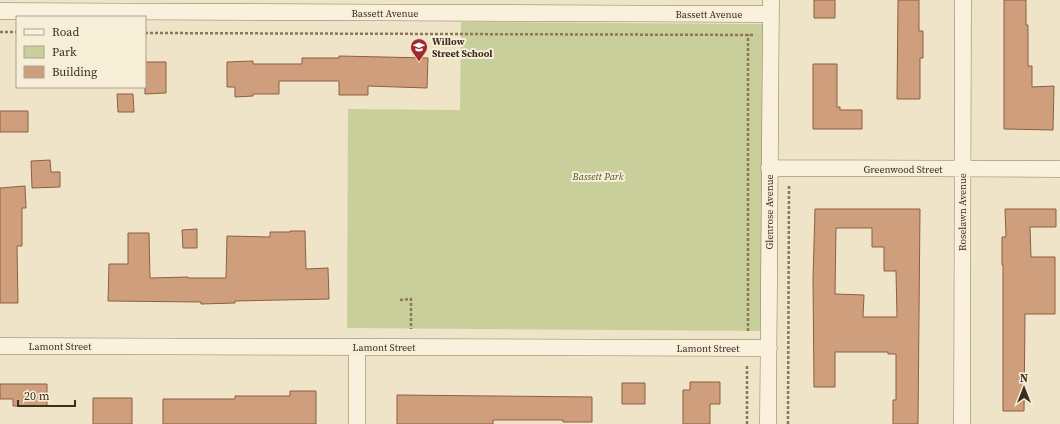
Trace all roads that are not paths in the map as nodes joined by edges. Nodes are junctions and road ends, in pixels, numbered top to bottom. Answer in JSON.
{"nodes":[{"id":1,"x":963,"y":0,"type":"edge"},
{"id":2,"x":771,"y":7,"type":"edge"},
{"id":3,"x":0,"y":12,"type":"edge"},
{"id":4,"x":769,"y":168,"type":"junction"},
{"id":5,"x":962,"y":169,"type":"junction"},
{"id":6,"x":1060,"y":170,"type":"edge"},
{"id":7,"x":0,"y":346,"type":"edge"},
{"id":8,"x":357,"y":347,"type":"junction"},
{"id":9,"x":769,"y":348,"type":"junction"},
{"id":10,"x":357,"y":424,"type":"edge"},
{"id":11,"x":768,"y":424,"type":"edge"},
{"id":12,"x":962,"y":424,"type":"edge"}],
"edges":[{"from":1,"to":5,"type":"street","name":"Roselawn Avenue"},
{"from":2,"to":3,"type":"street","name":"Bassett Avenue"},
{"from":2,"to":4,"type":"street","name":"Glenrose Avenue"},
{"from":4,"to":5,"type":"street","name":"Greenwood Street"},
{"from":4,"to":9,"type":"street","name":"Glenrose Avenue"},
{"from":5,"to":6,"type":"street","name":"Greenwood Street"},
{"from":5,"to":12,"type":"street","name":"Roselawn Avenue"},
{"from":7,"to":8,"type":"street","name":"Lamont Street"},
{"from":8,"to":9,"type":"street","name":"Lamont Street"},
{"from":8,"to":10,"type":"street"},
{"from":9,"to":11,"type":"street","name":"Glenrose Avenue"}]}
